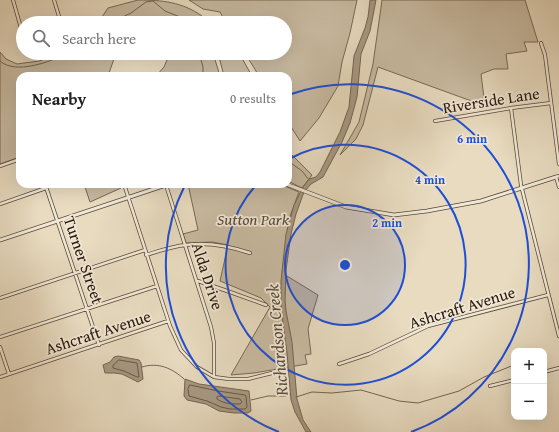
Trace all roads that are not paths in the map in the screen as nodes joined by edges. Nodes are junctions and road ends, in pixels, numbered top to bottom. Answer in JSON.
{"nodes":[{"id":1,"x":13,"y":0,"type":"edge"},
{"id":2,"x":54,"y":0,"type":"edge"},
{"id":3,"x":18,"y":16,"type":"edge"},
{"id":4,"x":59,"y":16,"type":"edge"},
{"id":5,"x":541,"y":43,"type":"dead end"},
{"id":6,"x":551,"y":103,"type":"junction"},
{"id":7,"x":511,"y":108,"type":"junction"},
{"id":8,"x":435,"y":121,"type":"dead end"},
{"id":9,"x":16,"y":160,"type":"edge"},
{"id":10,"x":559,"y":164,"type":"edge"},
{"id":11,"x":0,"y":166,"type":"edge"},
{"id":12,"x":557,"y":176,"type":"edge"},
{"id":13,"x":292,"y":187,"type":"edge"},
{"id":14,"x":559,"y":187,"type":"edge"},
{"id":15,"x":46,"y":188,"type":"joint"},
{"id":16,"x":125,"y":188,"type":"edge"},
{"id":17,"x":156,"y":188,"type":"edge"},
{"id":18,"x":168,"y":188,"type":"edge"},
{"id":19,"x":522,"y":188,"type":"junction"},
{"id":20,"x":128,"y":198,"type":"junction"},
{"id":21,"x":0,"y":204,"type":"edge"},
{"id":22,"x":58,"y":221,"type":"junction"},
{"id":23,"x":0,"y":240,"type":"edge"},
{"id":24,"x":185,"y":245,"type":"junction"},
{"id":25,"x":145,"y":250,"type":"junction"},
{"id":26,"x":250,"y":253,"type":"dead end"},
{"id":27,"x":146,"y":254,"type":"junction"},
{"id":28,"x":75,"y":272,"type":"junction"},
{"id":29,"x":198,"y":281,"type":"junction"},
{"id":30,"x":157,"y":286,"type":"junction"},
{"id":31,"x":548,"y":295,"type":"junction"},
{"id":32,"x":0,"y":298,"type":"edge"},
{"id":33,"x":266,"y":305,"type":"dead end"},
{"id":34,"x":87,"y":308,"type":"junction"},
{"id":35,"x":168,"y":321,"type":"junction"},
{"id":36,"x":559,"y":336,"type":"edge"},
{"id":37,"x":0,"y":337,"type":"edge"},
{"id":38,"x":99,"y":345,"type":"junction"},
{"id":39,"x":0,"y":348,"type":"edge"},
{"id":40,"x":339,"y":364,"type":"dead end"},
{"id":41,"x":559,"y":368,"type":"edge"},
{"id":42,"x":547,"y":371,"type":"edge"},
{"id":43,"x":272,"y":373,"type":"dead end"},
{"id":44,"x":9,"y":374,"type":"junction"},
{"id":45,"x":0,"y":377,"type":"edge"},
{"id":46,"x":214,"y":377,"type":"junction"},
{"id":47,"x":511,"y":381,"type":"edge"},
{"id":48,"x":490,"y":386,"type":"dead end"}],
"edges":[{"from":1,"to":3,"type":"street"},
{"from":2,"to":4,"type":"street"},
{"from":5,"to":6,"type":"street"},
{"from":6,"to":7,"type":"street","name":"Riverside Lane"},
{"from":6,"to":10,"type":"street"},
{"from":7,"to":8,"type":"street","name":"Riverside Lane"},
{"from":7,"to":19,"type":"street"},
{"from":9,"to":11,"type":"street"},
{"from":12,"to":14,"type":"street"},
{"from":12,"to":19,"type":"street"},
{"from":13,"to":19,"type":"street"},
{"from":15,"to":21,"type":"street"},
{"from":15,"to":22,"type":"street","name":"Turner Street"},
{"from":16,"to":20,"type":"street"},
{"from":17,"to":20,"type":"street"},
{"from":18,"to":24,"type":"street","name":"Alda Drive"},
{"from":19,"to":31,"type":"street"},
{"from":20,"to":22,"type":"street"},
{"from":20,"to":25,"type":"street"},
{"from":22,"to":23,"type":"street"},
{"from":22,"to":28,"type":"street","name":"Turner Street"},
{"from":24,"to":26,"type":"street"},
{"from":24,"to":27,"type":"street"},
{"from":24,"to":29,"type":"street","name":"Alda Drive"},
{"from":25,"to":27,"type":"street"},
{"from":25,"to":28,"type":"street"},
{"from":27,"to":30,"type":"street"},
{"from":28,"to":32,"type":"street"},
{"from":28,"to":34,"type":"street","name":"Turner Street"},
{"from":29,"to":33,"type":"street"},
{"from":29,"to":46,"type":"street","name":"Alda Drive"},
{"from":30,"to":34,"type":"street"},
{"from":30,"to":35,"type":"street"},
{"from":31,"to":36,"type":"street"},
{"from":31,"to":40,"type":"street","name":"Ashcraft Avenue"},
{"from":34,"to":37,"type":"street"},
{"from":34,"to":38,"type":"street","name":"Turner Street"},
{"from":35,"to":38,"type":"street","name":"Ashcraft Avenue"},
{"from":35,"to":46,"type":"street","name":"Ashcraft Avenue"},
{"from":38,"to":44,"type":"street","name":"Ashcraft Avenue"},
{"from":39,"to":44,"type":"street"},
{"from":41,"to":42,"type":"street"},
{"from":43,"to":46,"type":"street","name":"Ashcraft Avenue"},
{"from":44,"to":45,"type":"street","name":"Ashcraft Avenue"},
{"from":47,"to":48,"type":"street"}]}
